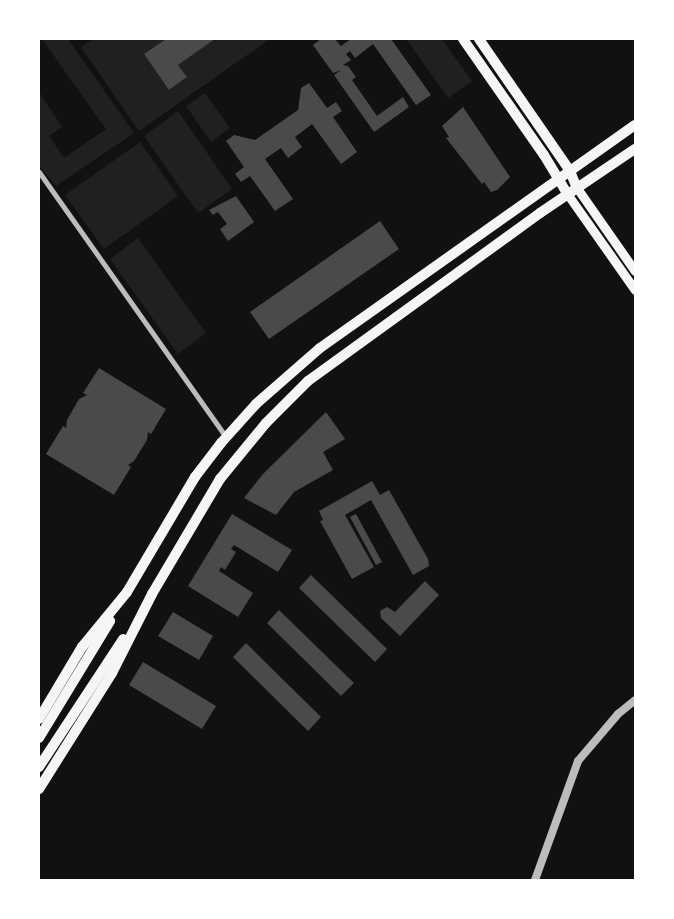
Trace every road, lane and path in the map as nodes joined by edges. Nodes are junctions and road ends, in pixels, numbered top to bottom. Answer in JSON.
{"nodes":[{"id":1,"x":463,"y":39,"type":"edge"},
{"id":2,"x":479,"y":39,"type":"edge"},
{"id":3,"x":635,"y":125,"type":"edge"},
{"id":4,"x":635,"y":149,"type":"edge"},
{"id":5,"x":570,"y":171,"type":"junction"},
{"id":6,"x":39,"y":172,"type":"edge"},
{"id":7,"x":560,"y":178,"type":"junction"},
{"id":8,"x":577,"y":188,"type":"junction"},
{"id":9,"x":568,"y":195,"type":"junction"},
{"id":10,"x":510,"y":214,"type":"junction"},
{"id":11,"x":520,"y":228,"type":"junction"},
{"id":12,"x":635,"y":271,"type":"edge"},
{"id":13,"x":635,"y":290,"type":"edge"},
{"id":14,"x":226,"y":437,"type":"junction"},
{"id":15,"x":152,"y":594,"type":"junction"},
{"id":16,"x":635,"y":700,"type":"edge"},
{"id":17,"x":42,"y":723,"type":"edge"},
{"id":18,"x":39,"y":738,"type":"edge"},
{"id":19,"x":39,"y":767,"type":"edge"},
{"id":20,"x":39,"y":789,"type":"edge"},
{"id":21,"x":535,"y":880,"type":"edge"}],
"edges":[{"from":1,"to":7,"type":"main road"},
{"from":2,"to":5,"type":"main road"},
{"from":3,"to":5,"type":"main road"},
{"from":4,"to":8,"type":"main road"},
{"from":5,"to":7,"type":"main road"},
{"from":5,"to":8,"type":"main road"},
{"from":6,"to":14,"type":"street"},
{"from":7,"to":9,"type":"main road"},
{"from":7,"to":10,"type":"main road"},
{"from":8,"to":9,"type":"main road"},
{"from":8,"to":12,"type":"main road"},
{"from":9,"to":11,"type":"main road"},
{"from":9,"to":13,"type":"main road"},
{"from":10,"to":11,"type":"main road"},
{"from":10,"to":14,"type":"main road"},
{"from":11,"to":15,"type":"main road"},
{"from":14,"to":17,"type":"main road"},
{"from":15,"to":19,"type":"main road"},
{"from":15,"to":20,"type":"main road"},
{"from":16,"to":21,"type":"street"},
{"from":17,"to":18,"type":"main road"}]}
